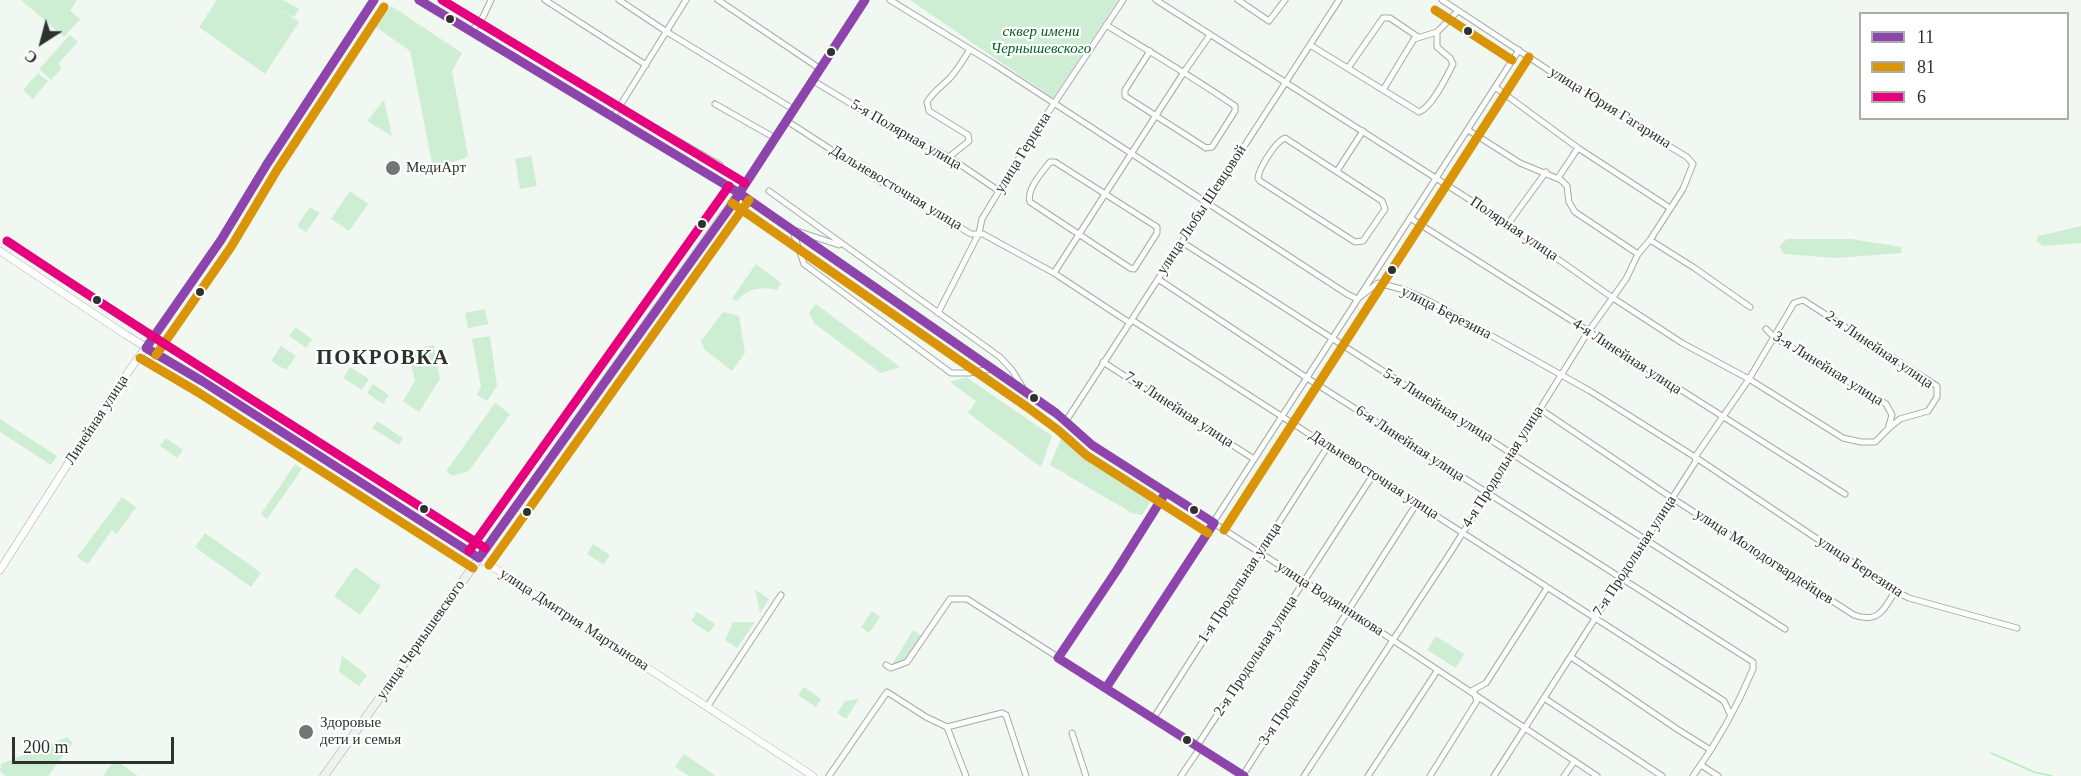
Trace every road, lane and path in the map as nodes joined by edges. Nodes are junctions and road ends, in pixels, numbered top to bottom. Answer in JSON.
{"nodes":[{"id":1,"x":374,"y":0,"type":"edge"},
{"id":2,"x":419,"y":0,"type":"edge"},
{"id":3,"x":491,"y":0,"type":"edge"},
{"id":4,"x":545,"y":0,"type":"edge"},
{"id":5,"x":619,"y":0,"type":"edge"},
{"id":6,"x":686,"y":0,"type":"edge"},
{"id":7,"x":718,"y":0,"type":"edge"},
{"id":8,"x":865,"y":0,"type":"edge"},
{"id":9,"x":890,"y":0,"type":"edge"},
{"id":10,"x":1123,"y":0,"type":"edge"},
{"id":11,"x":1156,"y":0,"type":"edge"},
{"id":12,"x":1238,"y":0,"type":"edge"},
{"id":13,"x":1285,"y":0,"type":"edge"},
{"id":14,"x":1339,"y":0,"type":"edge"},
{"id":15,"x":1442,"y":0,"type":"edge"},
{"id":16,"x":1458,"y":10,"type":"junction"},
{"id":17,"x":480,"y":22,"type":"junction"},
{"id":18,"x":1106,"y":25,"type":"junction"},
{"id":19,"x":667,"y":32,"type":"junction"},
{"id":20,"x":1437,"y":32,"type":"junction"},
{"id":21,"x":471,"y":33,"type":"junction"},
{"id":22,"x":1210,"y":35,"type":"junction"},
{"id":23,"x":1418,"y":37,"type":"junction"},
{"id":24,"x":1310,"y":45,"type":"junction"},
{"id":25,"x":970,"y":49,"type":"junction"},
{"id":26,"x":1519,"y":50,"type":"junction"},
{"id":27,"x":1150,"y":51,"type":"junction"},
{"id":28,"x":646,"y":65,"type":"junction"},
{"id":29,"x":1348,"y":68,"type":"junction"},
{"id":30,"x":819,"y":69,"type":"junction"},
{"id":31,"x":1184,"y":72,"type":"junction"},
{"id":32,"x":812,"y":80,"type":"junction"},
{"id":33,"x":1285,"y":82,"type":"junction"},
{"id":34,"x":1495,"y":87,"type":"junction"},
{"id":35,"x":1383,"y":90,"type":"junction"},
{"id":36,"x":715,"y":104,"type":"dead end"},
{"id":37,"x":1053,"y":104,"type":"junction"},
{"id":38,"x":620,"y":107,"type":"junction"},
{"id":39,"x":793,"y":109,"type":"junction"},
{"id":40,"x":1156,"y":116,"type":"junction"},
{"id":41,"x":613,"y":117,"type":"junction"},
{"id":42,"x":787,"y":121,"type":"junction"},
{"id":43,"x":1468,"y":130,"type":"junction"},
{"id":44,"x":1363,"y":131,"type":"junction"},
{"id":45,"x":775,"y":138,"type":"junction"},
{"id":46,"x":1578,"y":148,"type":"junction"},
{"id":47,"x":1130,"y":154,"type":"junction"},
{"id":48,"x":949,"y":157,"type":"junction"},
{"id":49,"x":1687,"y":157,"type":"joint"},
{"id":50,"x":720,"y":165,"type":"dead end"},
{"id":51,"x":1337,"y":171,"type":"junction"},
{"id":52,"x":1546,"y":172,"type":"junction"},
{"id":53,"x":1437,"y":178,"type":"junction"},
{"id":54,"x":1558,"y":178,"type":"junction"},
{"id":55,"x":769,"y":191,"type":"dead end"},
{"id":56,"x":999,"y":191,"type":"junction"},
{"id":57,"x":739,"y":194,"type":"junction"},
{"id":58,"x":1105,"y":195,"type":"junction"},
{"id":59,"x":1207,"y":202,"type":"junction"},
{"id":60,"x":1670,"y":208,"type":"junction"},
{"id":61,"x":1410,"y":218,"type":"junction"},
{"id":62,"x":1508,"y":224,"type":"junction"},
{"id":63,"x":792,"y":230,"type":"junction"},
{"id":64,"x":979,"y":233,"type":"junction"},
{"id":65,"x":1078,"y":235,"type":"junction"},
{"id":66,"x":1650,"y":240,"type":"junction"},
{"id":67,"x":1182,"y":242,"type":"junction"},
{"id":68,"x":845,"y":247,"type":"junction"},
{"id":69,"x":0,"y":251,"type":"edge"},
{"id":70,"x":1638,"y":254,"type":"junction"},
{"id":71,"x":1054,"y":273,"type":"junction"},
{"id":72,"x":1158,"y":279,"type":"junction"},
{"id":73,"x":1357,"y":298,"type":"junction"},
{"id":74,"x":1613,"y":298,"type":"junction"},
{"id":75,"x":1750,"y":307,"type":"dead end"},
{"id":76,"x":938,"y":314,"type":"junction"},
{"id":77,"x":1131,"y":321,"type":"junction"},
{"id":78,"x":1766,"y":329,"type":"dead end"},
{"id":79,"x":1588,"y":332,"type":"junction"},
{"id":80,"x":1774,"y":337,"type":"junction"},
{"id":81,"x":1331,"y":339,"type":"junction"},
{"id":82,"x":146,"y":348,"type":"junction"},
{"id":83,"x":1103,"y":362,"type":"junction"},
{"id":84,"x":991,"y":369,"type":"junction"},
{"id":85,"x":1562,"y":375,"type":"junction"},
{"id":86,"x":1307,"y":378,"type":"junction"},
{"id":87,"x":1749,"y":379,"type":"junction"},
{"id":88,"x":1025,"y":391,"type":"junction"},
{"id":89,"x":1540,"y":409,"type":"junction"},
{"id":90,"x":1282,"y":415,"type":"junction"},
{"id":91,"x":1723,"y":418,"type":"junction"},
{"id":92,"x":1066,"y":421,"type":"junction"},
{"id":93,"x":1888,"y":429,"type":"junction"},
{"id":94,"x":1843,"y":438,"type":"joint"},
{"id":95,"x":1328,"y":446,"type":"junction"},
{"id":96,"x":1512,"y":453,"type":"junction"},
{"id":97,"x":1695,"y":457,"type":"junction"},
{"id":98,"x":1254,"y":459,"type":"junction"},
{"id":99,"x":1373,"y":475,"type":"junction"},
{"id":100,"x":1166,"y":492,"type":"junction"},
{"id":101,"x":1486,"y":493,"type":"junction"},
{"id":102,"x":1845,"y":494,"type":"dead end"},
{"id":103,"x":1672,"y":498,"type":"junction"},
{"id":104,"x":1417,"y":503,"type":"junction"},
{"id":105,"x":1214,"y":523,"type":"junction"},
{"id":106,"x":1462,"y":532,"type":"junction"},
{"id":107,"x":1646,"y":540,"type":"junction"},
{"id":108,"x":1260,"y":553,"type":"junction"},
{"id":109,"x":479,"y":558,"type":"junction"},
{"id":110,"x":0,"y":569,"type":"edge"},
{"id":111,"x":1620,"y":578,"type":"junction"},
{"id":112,"x":1304,"y":581,"type":"junction"},
{"id":113,"x":1547,"y":588,"type":"junction"},
{"id":114,"x":1895,"y":591,"type":"junction"},
{"id":115,"x":781,"y":594,"type":"dead end"},
{"id":116,"x":1349,"y":611,"type":"junction"},
{"id":117,"x":1596,"y":618,"type":"junction"},
{"id":118,"x":2017,"y":628,"type":"dead end"},
{"id":119,"x":1785,"y":629,"type":"dead end"},
{"id":120,"x":1393,"y":640,"type":"junction"},
{"id":121,"x":1571,"y":657,"type":"junction"},
{"id":122,"x":1058,"y":658,"type":"junction"},
{"id":123,"x":888,"y":667,"type":"dead end"},
{"id":124,"x":1437,"y":670,"type":"junction"},
{"id":125,"x":1106,"y":688,"type":"junction"},
{"id":126,"x":1475,"y":696,"type":"junction"},
{"id":127,"x":1544,"y":699,"type":"junction"},
{"id":128,"x":707,"y":707,"type":"junction"},
{"id":129,"x":1730,"y":714,"type":"junction"},
{"id":130,"x":1153,"y":719,"type":"junction"},
{"id":131,"x":947,"y":727,"type":"junction"},
{"id":132,"x":1524,"y":728,"type":"junction"},
{"id":133,"x":1072,"y":733,"type":"dead end"},
{"id":134,"x":1199,"y":747,"type":"junction"},
{"id":135,"x":1709,"y":749,"type":"junction"},
{"id":136,"x":1574,"y":762,"type":"junction"},
{"id":137,"x":1701,"y":765,"type":"junction"},
{"id":138,"x":324,"y":776,"type":"edge"},
{"id":139,"x":813,"y":776,"type":"edge"},
{"id":140,"x":829,"y":776,"type":"edge"},
{"id":141,"x":966,"y":776,"type":"edge"},
{"id":142,"x":1026,"y":776,"type":"edge"},
{"id":143,"x":1086,"y":776,"type":"edge"},
{"id":144,"x":1181,"y":776,"type":"edge"},
{"id":145,"x":1244,"y":776,"type":"edge"},
{"id":146,"x":1304,"y":776,"type":"edge"},
{"id":147,"x":1368,"y":776,"type":"edge"},
{"id":148,"x":1430,"y":776,"type":"edge"},
{"id":149,"x":1494,"y":776,"type":"edge"},
{"id":150,"x":1564,"y":776,"type":"edge"},
{"id":151,"x":1597,"y":776,"type":"edge"},
{"id":152,"x":1662,"y":776,"type":"edge"},
{"id":153,"x":1693,"y":776,"type":"edge"},
{"id":154,"x":1718,"y":776,"type":"edge"}],
"edges":[{"from":1,"to":82,"type":"street","name":"Линейная улица"},
{"from":2,"to":21,"type":"main road"},
{"from":3,"to":17,"type":"street"},
{"from":4,"to":28,"type":"street"},
{"from":5,"to":19,"type":"street"},
{"from":6,"to":19,"type":"street"},
{"from":7,"to":30,"type":"street"},
{"from":8,"to":30,"type":"street","name":"улица Чернышевского"},
{"from":9,"to":25,"type":"street"},
{"from":10,"to":18,"type":"street","name":"улица Герцена"},
{"from":11,"to":22,"type":"street","name":"Полярная улица"},
{"from":12,"to":13,"type":"street"},
{"from":14,"to":24,"type":"street","name":"улица Любы Шевцовой"},
{"from":15,"to":16,"type":"street","name":"улица Юрия Гагарина"},
{"from":16,"to":20,"type":"street"},
{"from":16,"to":26,"type":"street","name":"улица Юрия Гагарина"},
{"from":17,"to":21,"type":"street"},
{"from":17,"to":38,"type":"street"},
{"from":18,"to":27,"type":"street"},
{"from":18,"to":37,"type":"street","name":"улица Герцена"},
{"from":19,"to":28,"type":"street"},
{"from":19,"to":39,"type":"street"},
{"from":20,"to":23,"type":"street"},
{"from":20,"to":35,"type":"street"},
{"from":21,"to":41,"type":"main road"},
{"from":22,"to":31,"type":"street"},
{"from":22,"to":33,"type":"street","name":"Полярная улица"},
{"from":23,"to":29,"type":"street"},
{"from":23,"to":35,"type":"street"},
{"from":24,"to":29,"type":"street"},
{"from":24,"to":33,"type":"street","name":"улица Любы Шевцовой"},
{"from":25,"to":37,"type":"street"},
{"from":25,"to":48,"type":"street"},
{"from":26,"to":34,"type":"street"},
{"from":26,"to":49,"type":"street","name":"улица Юрия Гагарина"},
{"from":27,"to":31,"type":"street"},
{"from":27,"to":40,"type":"street"},
{"from":28,"to":38,"type":"street"},
{"from":29,"to":35,"type":"street"},
{"from":30,"to":32,"type":"street","name":"улица Чернышевского"},
{"from":31,"to":40,"type":"street"},
{"from":31,"to":40,"type":"street"},
{"from":32,"to":39,"type":"street","name":"улица Чернышевского"},
{"from":32,"to":48,"type":"street","name":"5-я Полярная улица"},
{"from":33,"to":44,"type":"street","name":"Полярная улица"},
{"from":33,"to":59,"type":"street","name":"улица Любы Шевцовой"},
{"from":34,"to":43,"type":"street"},
{"from":34,"to":46,"type":"street"},
{"from":36,"to":45,"type":"street"},
{"from":37,"to":47,"type":"street"},
{"from":37,"to":56,"type":"street","name":"улица Герцена"},
{"from":38,"to":41,"type":"street"},
{"from":38,"to":50,"type":"street"},
{"from":39,"to":42,"type":"street","name":"улица Чернышевского"},
{"from":40,"to":47,"type":"street"},
{"from":41,"to":57,"type":"main road"},
{"from":42,"to":45,"type":"street","name":"улица Чернышевского"},
{"from":42,"to":64,"type":"street","name":"Дальневосточная улица"},
{"from":43,"to":52,"type":"street"},
{"from":43,"to":53,"type":"street"},
{"from":44,"to":51,"type":"street"},
{"from":44,"to":53,"type":"street","name":"Полярная улица"},
{"from":45,"to":57,"type":"street","name":"улица Чернышевского"},
{"from":46,"to":54,"type":"street"},
{"from":46,"to":60,"type":"street"},
{"from":47,"to":58,"type":"street"},
{"from":47,"to":59,"type":"street"},
{"from":48,"to":56,"type":"street","name":"5-я Полярная улица"},
{"from":49,"to":60,"type":"street","name":"4-я Продольная улица"},
{"from":51,"to":51,"type":"street"},
{"from":52,"to":54,"type":"street"},
{"from":52,"to":62,"type":"street"},
{"from":53,"to":61,"type":"street"},
{"from":53,"to":62,"type":"street","name":"Полярная улица"},
{"from":54,"to":70,"type":"street"},
{"from":55,"to":68,"type":"street"},
{"from":56,"to":64,"type":"street","name":"улица Герцена"},
{"from":57,"to":63,"type":"street"},
{"from":57,"to":109,"type":"main road","name":"улица Чернышевского"},
{"from":58,"to":65,"type":"street"},
{"from":58,"to":65,"type":"street"},
{"from":58,"to":65,"type":"street"},
{"from":59,"to":67,"type":"street","name":"улица Любы Шевцовой"},
{"from":59,"to":73,"type":"street"},
{"from":60,"to":66,"type":"street","name":"4-я Продольная улица"},
{"from":61,"to":73,"type":"street"},
{"from":61,"to":79,"type":"street","name":"4-я Линейная улица"},
{"from":62,"to":74,"type":"street","name":"Полярная улица"},
{"from":63,"to":68,"type":"street"},
{"from":63,"to":84,"type":"street"},
{"from":63,"to":84,"type":"street"},
{"from":64,"to":71,"type":"street","name":"Дальневосточная улица"},
{"from":64,"to":76,"type":"street","name":"улица Герцена"},
{"from":65,"to":71,"type":"street"},
{"from":66,"to":70,"type":"street","name":"4-я Продольная улица"},
{"from":66,"to":75,"type":"street"},
{"from":67,"to":72,"type":"street","name":"улица Любы Шевцовой"},
{"from":67,"to":81,"type":"street","name":"5-я Линейная улица"},
{"from":68,"to":76,"type":"street"},
{"from":69,"to":82,"type":"street","name":"улица Дмитрия Мартынова"},
{"from":70,"to":74,"type":"street","name":"4-я Продольная улица"},
{"from":71,"to":77,"type":"street","name":"Дальневосточная улица"},
{"from":72,"to":77,"type":"street","name":"улица Любы Шевцовой"},
{"from":72,"to":86,"type":"street","name":"6-я Линейная улица"},
{"from":73,"to":81,"type":"street"},
{"from":73,"to":85,"type":"street","name":"улица Березина"},
{"from":74,"to":79,"type":"street","name":"4-я Продольная улица"},
{"from":74,"to":87,"type":"street","name":"Полярная улица"},
{"from":76,"to":88,"type":"street"},
{"from":77,"to":83,"type":"street","name":"улица Любы Шевцовой"},
{"from":77,"to":90,"type":"street","name":"Дальневосточная улица"},
{"from":78,"to":80,"type":"street","name":"3-я Линейная улица"},
{"from":79,"to":85,"type":"street","name":"4-я Продольная улица"},
{"from":79,"to":91,"type":"street","name":"4-я Линейная улица"},
{"from":80,"to":87,"type":"street","name":"7-я Продольная улица"},
{"from":80,"to":93,"type":"street","name":"3-я Линейная улица"},
{"from":80,"to":93,"type":"street","name":"2-я Линейная улица"},
{"from":81,"to":86,"type":"street"},
{"from":81,"to":96,"type":"street","name":"5-я Линейная улица"},
{"from":82,"to":109,"type":"street","name":"улица Дмитрия Мартынова"},
{"from":82,"to":110,"type":"street","name":"Линейная улица"},
{"from":83,"to":92,"type":"street","name":"улица Любы Шевцовой"},
{"from":83,"to":98,"type":"street","name":"7-я Линейная улица"},
{"from":84,"to":88,"type":"street"},
{"from":85,"to":89,"type":"street","name":"4-я Продольная улица"},
{"from":85,"to":97,"type":"street","name":"улица Березина"},
{"from":86,"to":90,"type":"street"},
{"from":86,"to":101,"type":"street","name":"6-я Линейная улица"},
{"from":87,"to":91,"type":"street","name":"7-я Продольная улица"},
{"from":87,"to":94,"type":"street","name":"Полярная улица"},
{"from":88,"to":92,"type":"street"},
{"from":89,"to":96,"type":"street","name":"4-я Продольная улица"},
{"from":89,"to":103,"type":"street","name":"улица Молодогвардейцев"},
{"from":90,"to":95,"type":"street","name":"Дальневосточная улица"},
{"from":90,"to":98,"type":"street"},
{"from":91,"to":97,"type":"street","name":"7-я Продольная улица"},
{"from":91,"to":102,"type":"street","name":"4-я Линейная улица"},
{"from":92,"to":100,"type":"street","name":"улица Водянникова"},
{"from":93,"to":94,"type":"street","name":"3-я Линейная улица"},
{"from":95,"to":99,"type":"street","name":"Дальневосточная улица"},
{"from":95,"to":108,"type":"street","name":"1-я Продольная улица"},
{"from":96,"to":101,"type":"street","name":"4-я Продольная улица"},
{"from":96,"to":107,"type":"street","name":"5-я Линейная улица"},
{"from":97,"to":103,"type":"street","name":"7-я Продольная улица"},
{"from":97,"to":114,"type":"street","name":"улица Березина"},
{"from":98,"to":105,"type":"street"},
{"from":99,"to":104,"type":"street","name":"Дальневосточная улица"},
{"from":99,"to":112,"type":"street","name":"2-я Продольная улица"},
{"from":100,"to":105,"type":"street","name":"улица Водянникова"},
{"from":100,"to":122,"type":"street"},
{"from":101,"to":106,"type":"street","name":"4-я Продольная улица"},
{"from":101,"to":111,"type":"street","name":"6-я Линейная улица"},
{"from":103,"to":107,"type":"street","name":"7-я Продольная улица"},
{"from":103,"to":114,"type":"street","name":"улица Молодогвардейцев"},
{"from":104,"to":106,"type":"street","name":"Дальневосточная улица"},
{"from":104,"to":116,"type":"street","name":"3-я Продольная улица"},
{"from":105,"to":108,"type":"street","name":"улица Водянникова"},
{"from":105,"to":125,"type":"street"},
{"from":106,"to":113,"type":"street","name":"Дальневосточная улица"},
{"from":106,"to":120,"type":"street","name":"4-я Продольная улица"},
{"from":107,"to":111,"type":"street","name":"7-я Продольная улица"},
{"from":107,"to":119,"type":"street","name":"5-я Линейная улица"},
{"from":108,"to":112,"type":"street","name":"улица Водянникова"},
{"from":108,"to":130,"type":"street","name":"1-я Продольная улица"},
{"from":109,"to":128,"type":"street","name":"улица Дмитрия Мартынова"},
{"from":109,"to":138,"type":"main road","name":"улица Чернышевского"},
{"from":111,"to":117,"type":"street","name":"7-я Продольная улица"},
{"from":111,"to":129,"type":"street","name":"6-я Линейная улица"},
{"from":112,"to":116,"type":"street","name":"улица Водянникова"},
{"from":112,"to":134,"type":"street","name":"2-я Продольная улица"},
{"from":113,"to":117,"type":"street","name":"Дальневосточная улица"},
{"from":113,"to":126,"type":"street"},
{"from":114,"to":118,"type":"street","name":"улица Березина"},
{"from":115,"to":128,"type":"street"},
{"from":116,"to":120,"type":"street","name":"улица Водянникова"},
{"from":116,"to":145,"type":"street","name":"3-я Продольная улица"},
{"from":117,"to":121,"type":"street","name":"7-я Продольная улица"},
{"from":117,"to":129,"type":"street","name":"Дальневосточная улица"},
{"from":120,"to":124,"type":"street","name":"улица Водянникова"},
{"from":120,"to":146,"type":"street","name":"4-я Продольная улица"},
{"from":121,"to":127,"type":"street","name":"7-я Продольная улица"},
{"from":121,"to":135,"type":"street"},
{"from":122,"to":123,"type":"street"},
{"from":122,"to":125,"type":"street"},
{"from":124,"to":126,"type":"street","name":"улица Водянникова"},
{"from":124,"to":147,"type":"street"},
{"from":125,"to":130,"type":"street"},
{"from":126,"to":132,"type":"street","name":"улица Водянникова"},
{"from":126,"to":148,"type":"street"},
{"from":127,"to":132,"type":"street","name":"7-я Продольная улица"},
{"from":127,"to":152,"type":"street"},
{"from":128,"to":139,"type":"street","name":"улица Дмитрия Мартынова"},
{"from":129,"to":135,"type":"street"},
{"from":130,"to":134,"type":"street"},
{"from":131,"to":140,"type":"street"},
{"from":131,"to":141,"type":"street"},
{"from":131,"to":142,"type":"street"},
{"from":132,"to":136,"type":"street","name":"улица Водянникова"},
{"from":132,"to":149,"type":"street","name":"7-я Продольная улица"},
{"from":133,"to":143,"type":"street"},
{"from":134,"to":144,"type":"street","name":"2-я Продольная улица"},
{"from":134,"to":145,"type":"street"},
{"from":135,"to":137,"type":"street"},
{"from":136,"to":150,"type":"street"},
{"from":136,"to":151,"type":"street","name":"улица Водянникова"},
{"from":137,"to":153,"type":"street"},
{"from":137,"to":154,"type":"street"}]}
